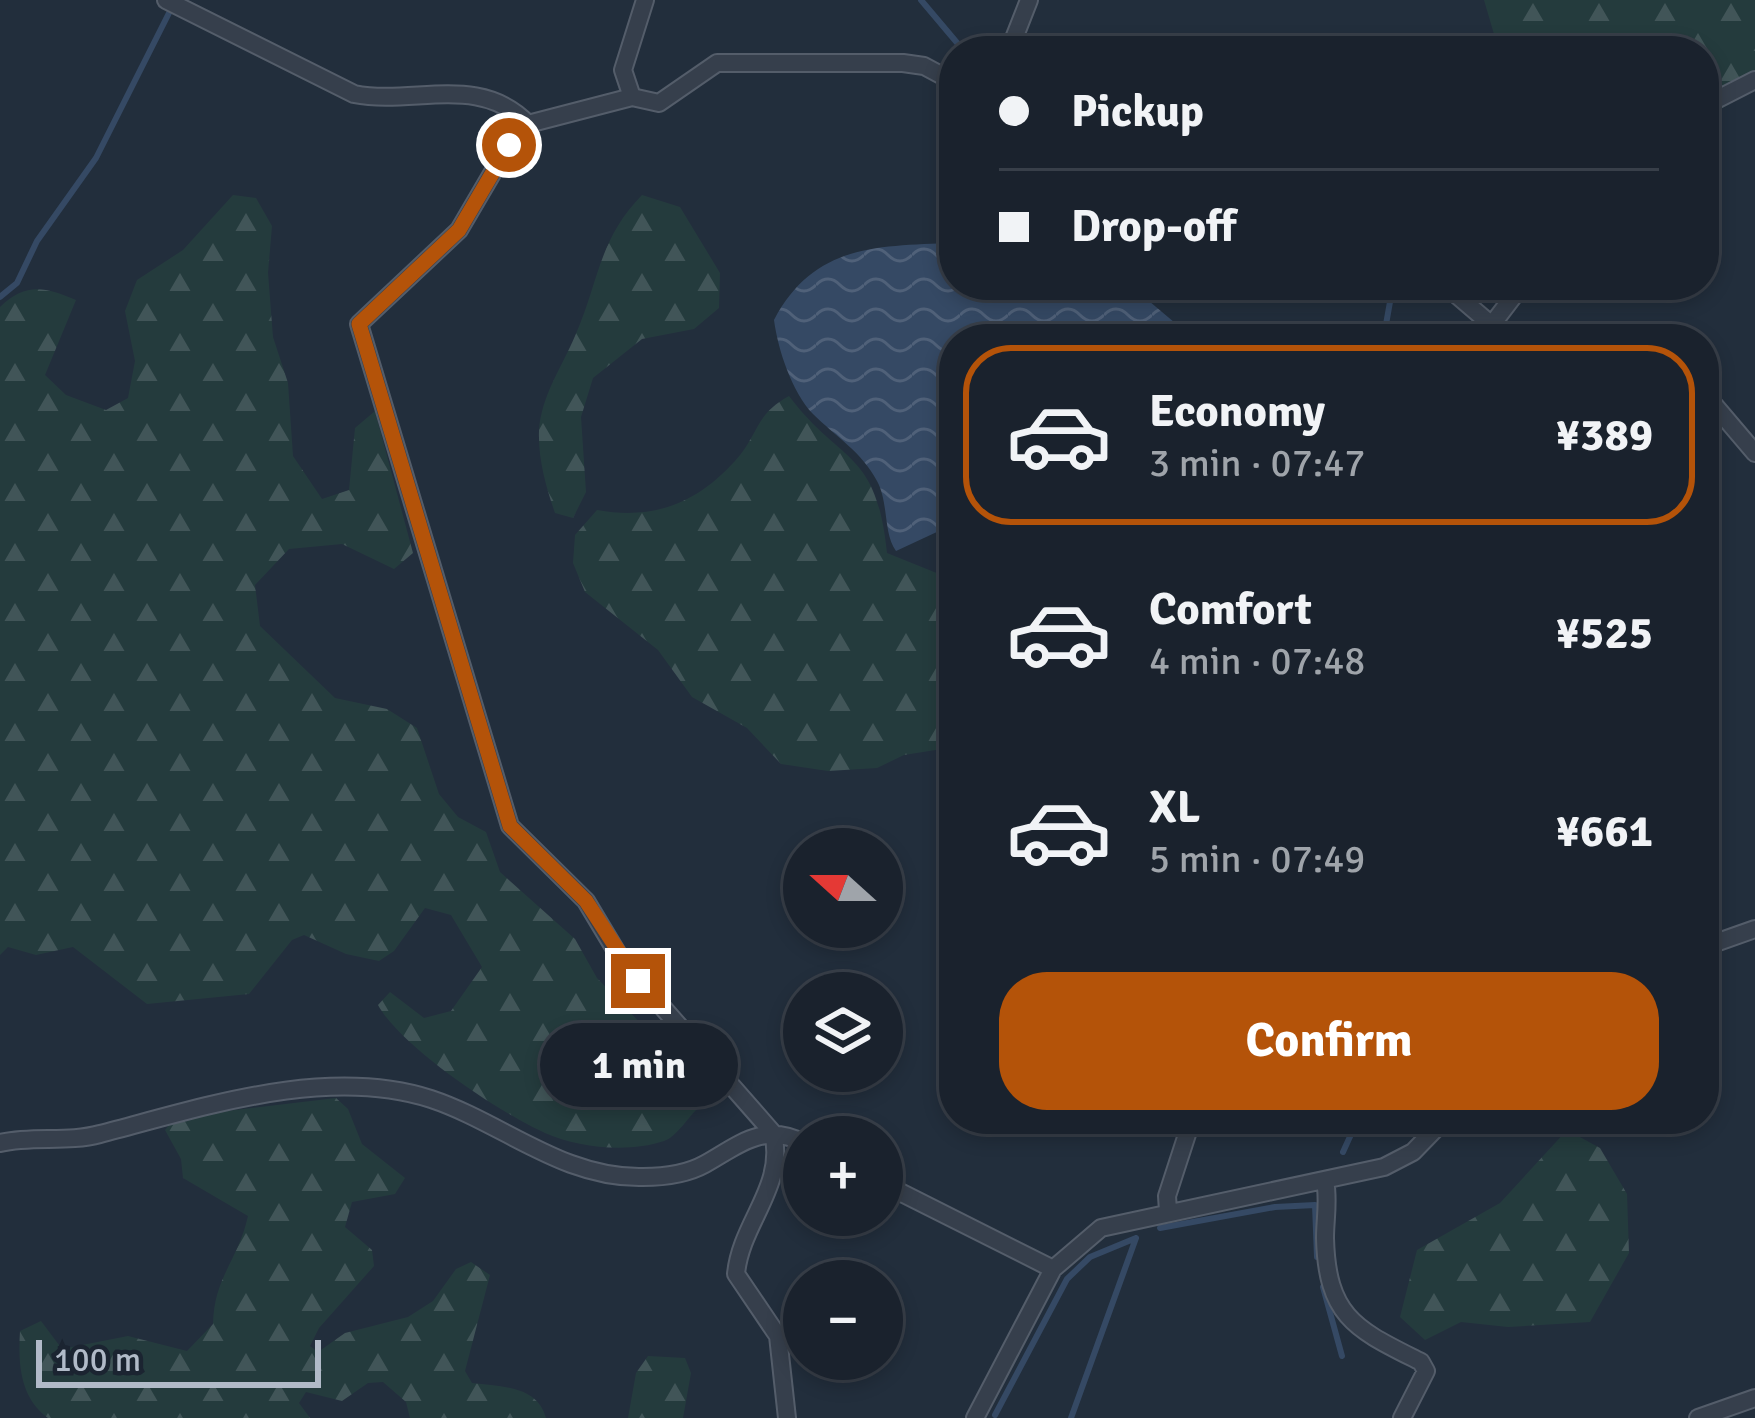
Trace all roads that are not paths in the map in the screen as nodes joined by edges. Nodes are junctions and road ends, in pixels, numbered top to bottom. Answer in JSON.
{"nodes":[{"id":1,"x":166,"y":0,"type":"edge"},
{"id":2,"x":645,"y":0,"type":"edge"},
{"id":3,"x":1029,"y":0,"type":"edge"},
{"id":4,"x":1015,"y":36,"type":"edge"},
{"id":5,"x":939,"y":74,"type":"edge"},
{"id":6,"x":1755,"y":80,"type":"edge"},
{"id":7,"x":632,"y":97,"type":"junction"},
{"id":8,"x":1719,"y":98,"type":"edge"},
{"id":9,"x":528,"y":124,"type":"junction"},
{"id":10,"x":1457,"y":300,"type":"edge"},
{"id":11,"x":1511,"y":300,"type":"edge"},
{"id":12,"x":1479,"y":324,"type":"edge"},
{"id":13,"x":1492,"y":324,"type":"edge"},
{"id":14,"x":1719,"y":411,"type":"edge"},
{"id":15,"x":1755,"y":453,"type":"edge"},
{"id":16,"x":1755,"y":929,"type":"edge"},
{"id":17,"x":1719,"y":942,"type":"edge"},
{"id":18,"x":773,"y":1133,"type":"junction"},
{"id":19,"x":1187,"y":1134,"type":"edge"},
{"id":20,"x":1430,"y":1134,"type":"edge"},
{"id":21,"x":783,"y":1136,"type":"edge"},
{"id":22,"x":0,"y":1143,"type":"edge"},
{"id":23,"x":1325,"y":1181,"type":"junction"},
{"id":24,"x":903,"y":1194,"type":"edge"},
{"id":25,"x":1168,"y":1210,"type":"junction"},
{"id":26,"x":1053,"y":1269,"type":"junction"},
{"id":27,"x":1755,"y":1397,"type":"edge"},
{"id":28,"x":788,"y":1418,"type":"edge"},
{"id":29,"x":976,"y":1418,"type":"edge"},
{"id":30,"x":1402,"y":1418,"type":"edge"},
{"id":31,"x":1698,"y":1418,"type":"edge"}],
"edges":[{"from":1,"to":9,"type":"street"},
{"from":2,"to":7,"type":"street"},
{"from":3,"to":4,"type":"street"},
{"from":5,"to":7,"type":"street"},
{"from":6,"to":8,"type":"street"},
{"from":7,"to":9,"type":"street"},
{"from":9,"to":18,"type":"street"},
{"from":10,"to":12,"type":"street"},
{"from":11,"to":13,"type":"street"},
{"from":14,"to":15,"type":"street"},
{"from":16,"to":17,"type":"street"},
{"from":18,"to":21,"type":"street"},
{"from":18,"to":22,"type":"street"},
{"from":18,"to":28,"type":"street"},
{"from":19,"to":25,"type":"street"},
{"from":20,"to":23,"type":"street"},
{"from":23,"to":25,"type":"street"},
{"from":23,"to":30,"type":"street"},
{"from":24,"to":26,"type":"street"},
{"from":25,"to":26,"type":"street"},
{"from":26,"to":29,"type":"street"},
{"from":27,"to":31,"type":"street"}]}
